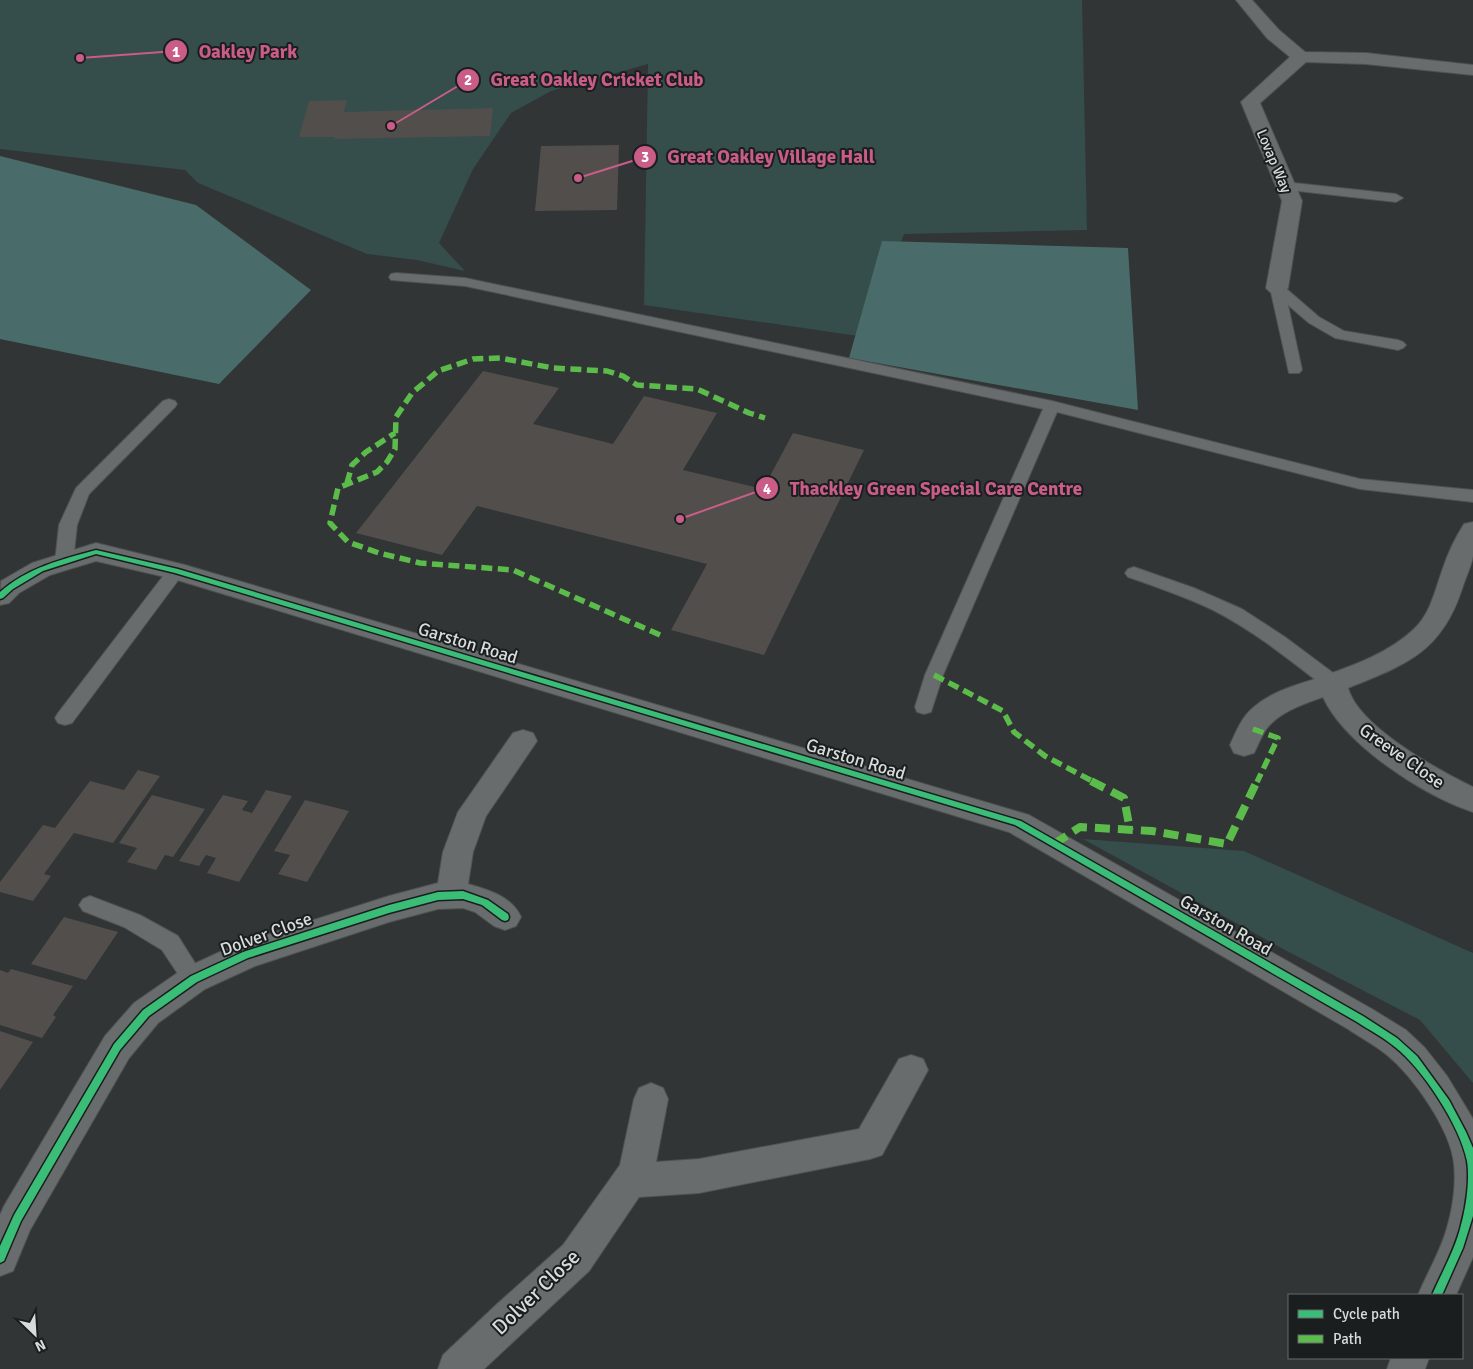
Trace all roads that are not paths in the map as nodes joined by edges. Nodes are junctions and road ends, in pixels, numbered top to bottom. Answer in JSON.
{"nodes":[{"id":1,"x":1244,"y":0,"type":"edge"},
{"id":2,"x":1301,"y":56,"type":"junction"},
{"id":3,"x":1473,"y":70,"type":"edge"},
{"id":4,"x":1285,"y":186,"type":"junction"},
{"id":5,"x":1396,"y":198,"type":"dead end"},
{"id":6,"x":396,"y":277,"type":"dead end"},
{"id":7,"x":1277,"y":288,"type":"junction"},
{"id":8,"x":1398,"y":345,"type":"dead end"},
{"id":9,"x":1294,"y":370,"type":"dead end"},
{"id":10,"x":169,"y":404,"type":"dead end"},
{"id":11,"x":1052,"y":406,"type":"junction"},
{"id":12,"x":1473,"y":496,"type":"edge"},
{"id":13,"x":1473,"y":530,"type":"edge"},
{"id":14,"x":64,"y":562,"type":"junction"},
{"id":15,"x":176,"y":571,"type":"junction"},
{"id":16,"x":1134,"y":574,"type":"dead end"},
{"id":17,"x":0,"y":596,"type":"edge"},
{"id":18,"x":1333,"y":683,"type":"junction"},
{"id":19,"x":924,"y":706,"type":"dead end"},
{"id":20,"x":66,"y":718,"type":"dead end"},
{"id":21,"x":523,"y":741,"type":"dead end"},
{"id":22,"x":1244,"y":745,"type":"dead end"},
{"id":23,"x":1473,"y":800,"type":"edge"},
{"id":24,"x":451,"y":896,"type":"junction"},
{"id":25,"x":90,"y":905,"type":"dead end"},
{"id":26,"x":504,"y":917,"type":"dead end"},
{"id":27,"x":194,"y":979,"type":"junction"},
{"id":28,"x":911,"y":1070,"type":"dead end"},
{"id":29,"x":651,"y":1100,"type":"dead end"},
{"id":30,"x":1473,"y":1163,"type":"edge"},
{"id":31,"x":630,"y":1181,"type":"junction"},
{"id":32,"x":0,"y":1258,"type":"edge"},
{"id":33,"x":1437,"y":1294,"type":"edge"},
{"id":34,"x":457,"y":1369,"type":"edge"}],
"edges":[{"from":1,"to":2,"type":"street"},
{"from":2,"to":3,"type":"street"},
{"from":2,"to":4,"type":"street","name":"Lovap Way"},
{"from":4,"to":5,"type":"lane"},
{"from":4,"to":7,"type":"street","name":"Lovap Way"},
{"from":6,"to":11,"type":"lane"},
{"from":7,"to":8,"type":"lane"},
{"from":7,"to":9,"type":"lane"},
{"from":10,"to":14,"type":"lane"},
{"from":11,"to":12,"type":"lane"},
{"from":11,"to":19,"type":"lane"},
{"from":13,"to":18,"type":"street"},
{"from":14,"to":15,"type":"street","name":"Garston Road"},
{"from":14,"to":17,"type":"street","name":"Garston Road"},
{"from":15,"to":20,"type":"lane"},
{"from":15,"to":30,"type":"street","name":"Garston Road"},
{"from":16,"to":18,"type":"lane"},
{"from":18,"to":22,"type":"street"},
{"from":18,"to":23,"type":"street","name":"Greeve Close"},
{"from":21,"to":24,"type":"street"},
{"from":24,"to":26,"type":"street","name":"Dolver Close"},
{"from":24,"to":27,"type":"street","name":"Dolver Close"},
{"from":25,"to":27,"type":"lane"},
{"from":27,"to":32,"type":"street","name":"Dolver Close"},
{"from":28,"to":31,"type":"street"},
{"from":29,"to":31,"type":"street","name":"Dolver Close"},
{"from":30,"to":33,"type":"street","name":"Garston Road"},
{"from":31,"to":34,"type":"street","name":"Dolver Close"}]}
